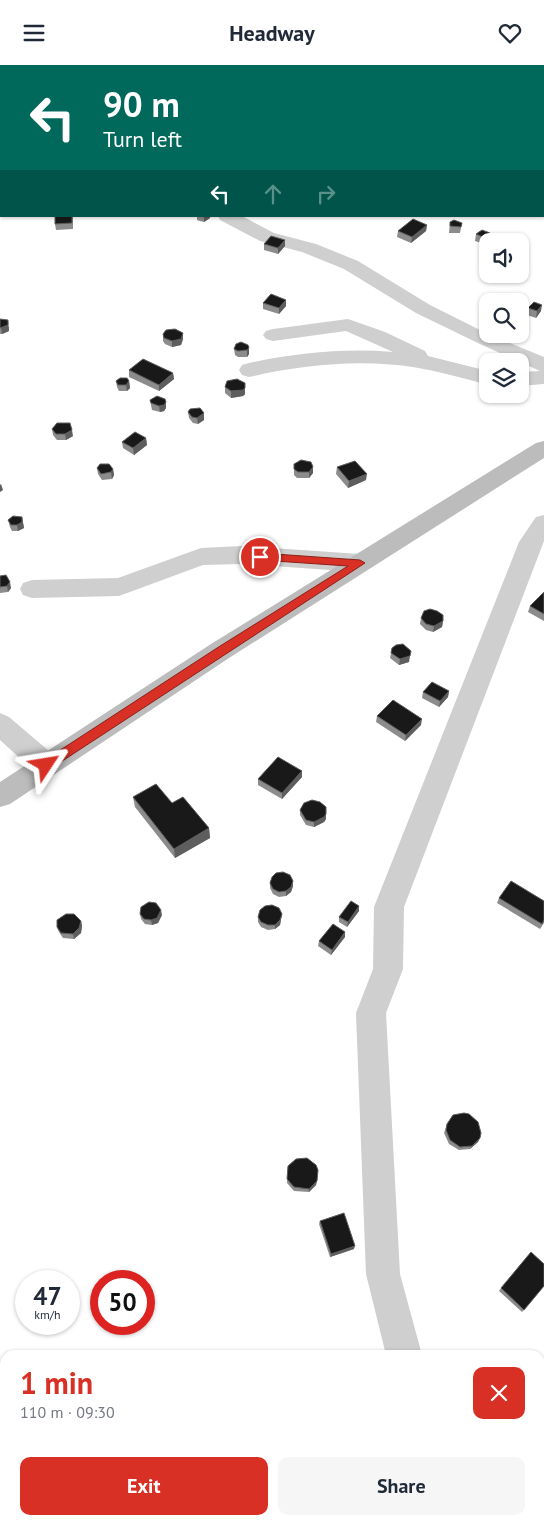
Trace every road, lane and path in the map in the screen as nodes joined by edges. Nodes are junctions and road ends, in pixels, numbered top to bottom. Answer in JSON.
{"nodes":[{"id":1,"x":229,"y":217,"type":"edge"},
{"id":2,"x":272,"y":335,"type":"dead end"},
{"id":3,"x":432,"y":364,"type":"junction"},
{"id":4,"x":544,"y":365,"type":"edge"},
{"id":5,"x":249,"y":370,"type":"dead end"},
{"id":6,"x":479,"y":376,"type":"edge"},
{"id":7,"x":544,"y":377,"type":"edge"},
{"id":8,"x":529,"y":378,"type":"edge"},
{"id":9,"x":544,"y":448,"type":"edge"},
{"id":10,"x":544,"y":523,"type":"edge"},
{"id":11,"x":360,"y":563,"type":"junction"},
{"id":12,"x":32,"y":589,"type":"dead end"},
{"id":13,"x":0,"y":724,"type":"edge"},
{"id":14,"x":46,"y":765,"type":"junction"},
{"id":15,"x":0,"y":795,"type":"edge"},
{"id":16,"x":403,"y":1350,"type":"edge"}],
"edges":[{"from":1,"to":4,"type":"street"},
{"from":2,"to":3,"type":"street"},
{"from":3,"to":5,"type":"street"},
{"from":3,"to":6,"type":"street"},
{"from":7,"to":8,"type":"street"},
{"from":9,"to":11,"type":"main road"},
{"from":10,"to":16,"type":"street"},
{"from":11,"to":12,"type":"street"},
{"from":11,"to":14,"type":"main road"},
{"from":13,"to":14,"type":"street"},
{"from":14,"to":15,"type":"main road"}]}
